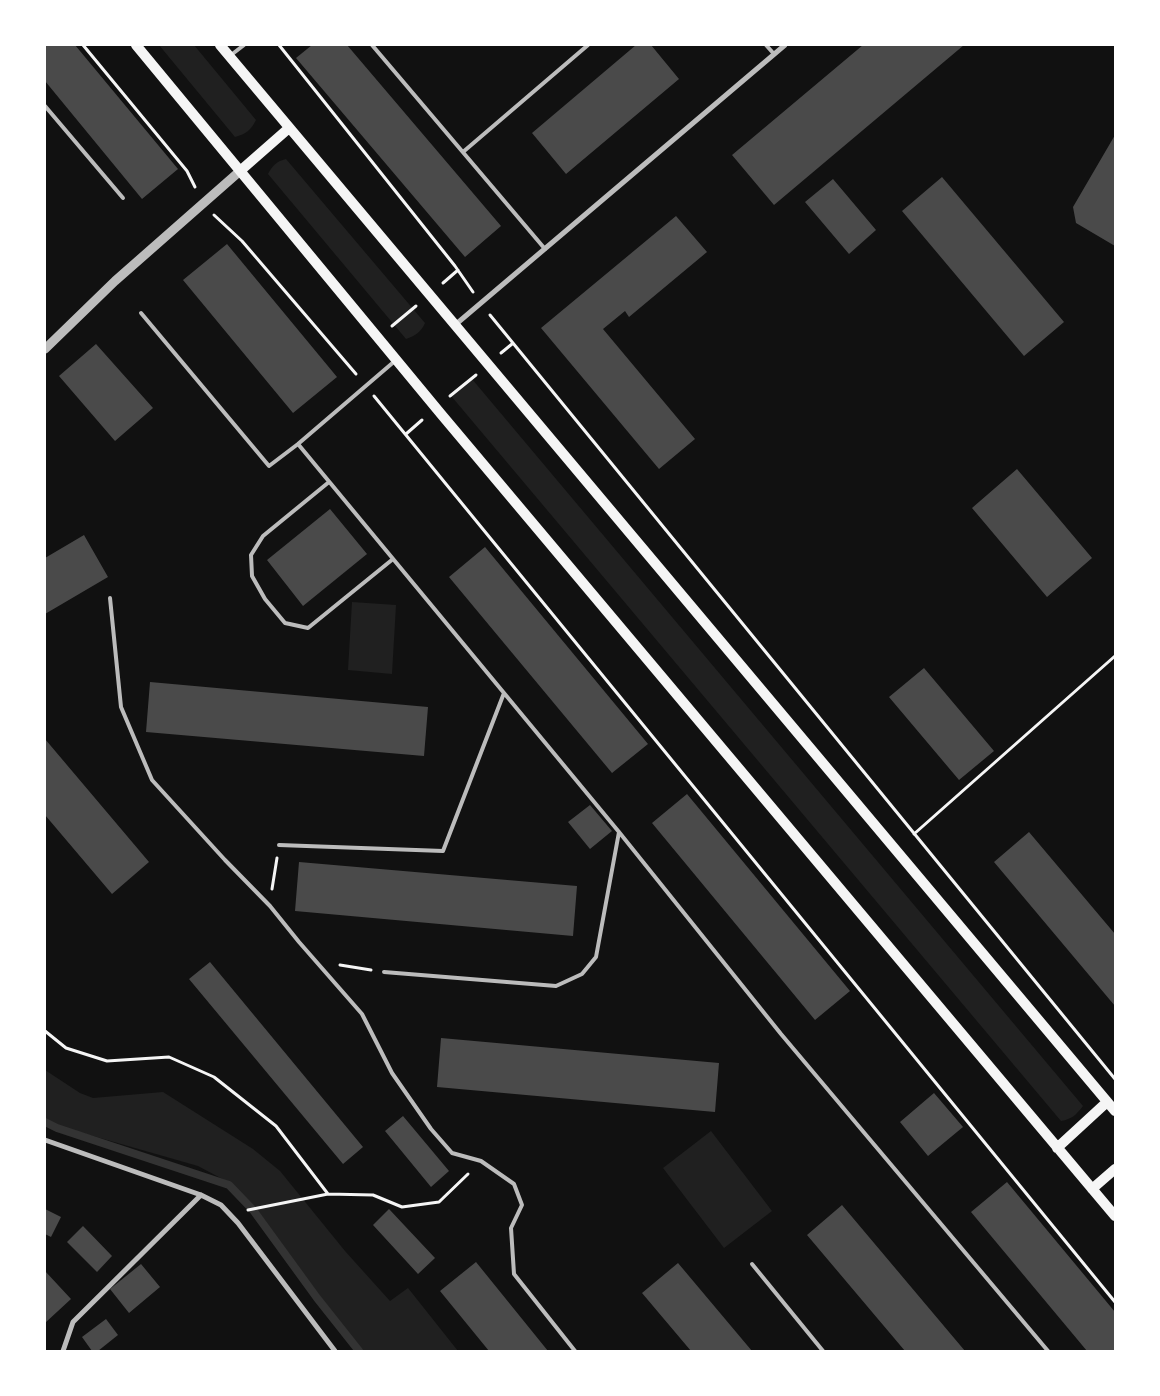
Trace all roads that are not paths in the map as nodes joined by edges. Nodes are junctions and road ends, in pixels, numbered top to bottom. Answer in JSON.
{"nodes":[{"id":1,"x":136,"y":45,"type":"edge"},
{"id":2,"x":220,"y":45,"type":"edge"},
{"id":3,"x":244,"y":45,"type":"edge"},
{"id":4,"x":372,"y":45,"type":"edge"},
{"id":5,"x":588,"y":45,"type":"edge"},
{"id":6,"x":766,"y":45,"type":"edge"},
{"id":7,"x":785,"y":45,"type":"edge"},
{"id":8,"x":774,"y":54,"type":"junction"},
{"id":9,"x":230,"y":57,"type":"junction"},
{"id":10,"x":45,"y":106,"type":"edge"},
{"id":11,"x":289,"y":128,"type":"junction"},
{"id":12,"x":463,"y":152,"type":"junction"},
{"id":13,"x":240,"y":171,"type":"junction"},
{"id":14,"x":124,"y":198,"type":"dead end"},
{"id":15,"x":546,"y":249,"type":"junction"},
{"id":16,"x":141,"y":313,"type":"dead end"},
{"id":17,"x":455,"y":325,"type":"junction"},
{"id":18,"x":45,"y":348,"type":"edge"},
{"id":19,"x":396,"y":360,"type":"junction"},
{"id":20,"x":298,"y":444,"type":"junction"},
{"id":21,"x":329,"y":482,"type":"junction"},
{"id":22,"x":393,"y":559,"type":"junction"},
{"id":23,"x":110,"y":598,"type":"dead end"},
{"id":24,"x":504,"y":693,"type":"junction"},
{"id":25,"x":619,"y":832,"type":"junction"},
{"id":26,"x":279,"y":845,"type":"road end"},
{"id":27,"x":384,"y":972,"type":"road end"},
{"id":28,"x":1107,"y":1102,"type":"junction"},
{"id":29,"x":1115,"y":1111,"type":"edge"},
{"id":30,"x":45,"y":1140,"type":"edge"},
{"id":31,"x":1057,"y":1148,"type":"junction"},
{"id":32,"x":1115,"y":1169,"type":"edge"},
{"id":33,"x":1092,"y":1189,"type":"junction"},
{"id":34,"x":201,"y":1195,"type":"junction"},
{"id":35,"x":1115,"y":1216,"type":"edge"},
{"id":36,"x":752,"y":1264,"type":"dead end"},
{"id":37,"x":63,"y":1351,"type":"edge"},
{"id":38,"x":335,"y":1351,"type":"edge"},
{"id":39,"x":575,"y":1351,"type":"edge"},
{"id":40,"x":823,"y":1351,"type":"edge"},
{"id":41,"x":1048,"y":1351,"type":"edge"}],
"edges":[{"from":1,"to":13,"type":"main road"},
{"from":2,"to":9,"type":"main road"},
{"from":3,"to":9,"type":"lane"},
{"from":4,"to":12,"type":"lane"},
{"from":5,"to":12,"type":"lane"},
{"from":6,"to":8,"type":"lane"},
{"from":7,"to":8,"type":"street"},
{"from":8,"to":15,"type":"street"},
{"from":9,"to":11,"type":"main road"},
{"from":10,"to":14,"type":"lane"},
{"from":11,"to":13,"type":"main road"},
{"from":11,"to":17,"type":"main road"},
{"from":12,"to":15,"type":"lane"},
{"from":13,"to":18,"type":"street"},
{"from":13,"to":19,"type":"main road"},
{"from":15,"to":17,"type":"street"},
{"from":16,"to":20,"type":"lane"},
{"from":17,"to":28,"type":"main road"},
{"from":19,"to":20,"type":"lane"},
{"from":19,"to":31,"type":"main road"},
{"from":20,"to":21,"type":"lane"},
{"from":21,"to":22,"type":"lane"},
{"from":21,"to":22,"type":"lane"},
{"from":22,"to":24,"type":"lane"},
{"from":23,"to":39,"type":"lane"},
{"from":24,"to":25,"type":"lane"},
{"from":24,"to":26,"type":"lane"},
{"from":25,"to":27,"type":"lane"},
{"from":25,"to":41,"type":"lane"},
{"from":28,"to":29,"type":"main road"},
{"from":28,"to":31,"type":"main road"},
{"from":30,"to":34,"type":"street"},
{"from":31,"to":33,"type":"main road"},
{"from":32,"to":33,"type":"main road"},
{"from":33,"to":35,"type":"main road"},
{"from":34,"to":37,"type":"street"},
{"from":34,"to":38,"type":"street"},
{"from":36,"to":40,"type":"lane"}]}
